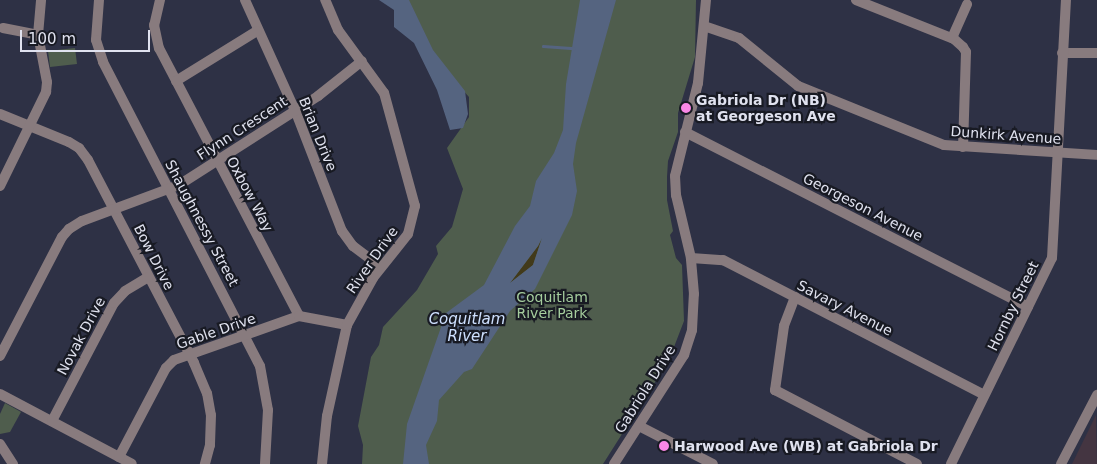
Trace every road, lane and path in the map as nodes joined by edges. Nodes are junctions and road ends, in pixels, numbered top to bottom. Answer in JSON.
{"nodes":[{"id":1,"x":41,"y":0,"type":"edge"},
{"id":2,"x":99,"y":0,"type":"edge"},
{"id":3,"x":160,"y":0,"type":"edge"},
{"id":4,"x":245,"y":0,"type":"edge"},
{"id":5,"x":325,"y":0,"type":"edge"},
{"id":6,"x":706,"y":0,"type":"edge"},
{"id":7,"x":856,"y":0,"type":"edge"},
{"id":8,"x":1066,"y":0,"type":"edge"},
{"id":9,"x":966,"y":4,"type":"dead end"},
{"id":10,"x":704,"y":26,"type":"junction"},
{"id":11,"x":3,"y":28,"type":"dead end"},
{"id":12,"x":256,"y":31,"type":"junction"},
{"id":13,"x":38,"y":35,"type":"junction"},
{"id":14,"x":952,"y":38,"type":"junction"},
{"id":15,"x":1062,"y":53,"type":"junction"},
{"id":16,"x":1097,"y":53,"type":"edge"},
{"id":17,"x":362,"y":61,"type":"junction"},
{"id":18,"x":176,"y":81,"type":"junction"},
{"id":19,"x":295,"y":110,"type":"junction"},
{"id":20,"x":0,"y":114,"type":"edge"},
{"id":21,"x":30,"y":127,"type":"junction"},
{"id":22,"x":685,"y":132,"type":"junction"},
{"id":23,"x":963,"y":147,"type":"junction"},
{"id":24,"x":1059,"y":153,"type":"junction"},
{"id":25,"x":1097,"y":155,"type":"edge"},
{"id":26,"x":217,"y":160,"type":"junction"},
{"id":27,"x":0,"y":186,"type":"edge"},
{"id":28,"x":169,"y":190,"type":"junction"},
{"id":29,"x":113,"y":209,"type":"junction"},
{"id":30,"x":691,"y":258,"type":"junction"},
{"id":31,"x":381,"y":267,"type":"junction"},
{"id":32,"x":148,"y":277,"type":"junction"},
{"id":33,"x":795,"y":297,"type":"junction"},
{"id":34,"x":1028,"y":307,"type":"junction"},
{"id":35,"x":299,"y":316,"type":"junction"},
{"id":36,"x":347,"y":325,"type":"junction"},
{"id":37,"x":244,"y":334,"type":"junction"},
{"id":38,"x":3,"y":343,"type":"edge"},
{"id":39,"x":190,"y":354,"type":"junction"},
{"id":40,"x":0,"y":356,"type":"edge"},
{"id":41,"x":0,"y":394,"type":"edge"},
{"id":42,"x":984,"y":395,"type":"junction"},
{"id":43,"x":1097,"y":395,"type":"edge"},
{"id":44,"x":52,"y":421,"type":"junction"},
{"id":45,"x":639,"y":426,"type":"junction"},
{"id":46,"x":0,"y":444,"type":"edge"},
{"id":47,"x":119,"y":457,"type":"junction"},
{"id":48,"x":13,"y":464,"type":"edge"},
{"id":49,"x":132,"y":464,"type":"edge"},
{"id":50,"x":205,"y":464,"type":"edge"},
{"id":51,"x":265,"y":464,"type":"edge"},
{"id":52,"x":322,"y":464,"type":"edge"},
{"id":53,"x":614,"y":464,"type":"edge"},
{"id":54,"x":713,"y":464,"type":"edge"},
{"id":55,"x":917,"y":464,"type":"edge"},
{"id":56,"x":951,"y":464,"type":"edge"},
{"id":57,"x":1062,"y":464,"type":"edge"}],
"edges":[{"from":1,"to":13,"type":"street"},
{"from":2,"to":28,"type":"street","name":"Shaughnessy Street"},
{"from":3,"to":18,"type":"street","name":"Oxbow Way"},
{"from":4,"to":12,"type":"street","name":"Brian Drive"},
{"from":5,"to":17,"type":"street","name":"River Drive"},
{"from":6,"to":10,"type":"street","name":"Gabriola Drive"},
{"from":7,"to":14,"type":"street"},
{"from":8,"to":15,"type":"street","name":"Hornby Street"},
{"from":9,"to":14,"type":"street"},
{"from":10,"to":22,"type":"street","name":"Gabriola Drive"},
{"from":10,"to":23,"type":"street","name":"Dunkirk Avenue"},
{"from":11,"to":13,"type":"street"},
{"from":12,"to":18,"type":"street"},
{"from":12,"to":19,"type":"street","name":"Brian Drive"},
{"from":13,"to":21,"type":"street"},
{"from":14,"to":23,"type":"street"},
{"from":15,"to":16,"type":"street"},
{"from":15,"to":24,"type":"street","name":"Hornby Street"},
{"from":17,"to":19,"type":"street","name":"Flynn Crescent"},
{"from":17,"to":31,"type":"street","name":"River Drive"},
{"from":18,"to":26,"type":"street","name":"Oxbow Way"},
{"from":19,"to":26,"type":"street","name":"Flynn Crescent"},
{"from":19,"to":31,"type":"street","name":"Brian Drive"},
{"from":20,"to":21,"type":"street","name":"Bow Drive"},
{"from":21,"to":27,"type":"street"},
{"from":21,"to":29,"type":"street","name":"Bow Drive"},
{"from":22,"to":30,"type":"street","name":"Gabriola Drive"},
{"from":22,"to":34,"type":"street","name":"Georgeson Avenue"},
{"from":23,"to":24,"type":"street","name":"Dunkirk Avenue"},
{"from":24,"to":25,"type":"street","name":"Dunkirk Avenue"},
{"from":24,"to":34,"type":"street","name":"Hornby Street"},
{"from":26,"to":28,"type":"street","name":"Flynn Crescent"},
{"from":26,"to":35,"type":"street","name":"Oxbow Way"},
{"from":28,"to":29,"type":"street","name":"Flynn Crescent"},
{"from":28,"to":37,"type":"street","name":"Shaughnessy Street"},
{"from":29,"to":32,"type":"street","name":"Bow Drive"},
{"from":29,"to":38,"type":"street","name":"Flynn Crescent"},
{"from":30,"to":33,"type":"street","name":"Savary Avenue"},
{"from":30,"to":45,"type":"street","name":"Gabriola Drive"},
{"from":31,"to":36,"type":"street","name":"River Drive"},
{"from":32,"to":39,"type":"street","name":"Bow Drive"},
{"from":32,"to":44,"type":"street","name":"Novak Drive"},
{"from":33,"to":42,"type":"street","name":"Savary Avenue"},
{"from":33,"to":55,"type":"street"},
{"from":34,"to":42,"type":"street","name":"Hornby Street"},
{"from":35,"to":36,"type":"street","name":"Gable Drive"},
{"from":35,"to":37,"type":"street","name":"Gable Drive"},
{"from":36,"to":52,"type":"street","name":"River Drive"},
{"from":37,"to":39,"type":"street","name":"Gable Drive"},
{"from":37,"to":51,"type":"street","name":"Shaughnessy Street"},
{"from":38,"to":40,"type":"street","name":"Flynn Crescent"},
{"from":39,"to":47,"type":"street","name":"Gable Drive"},
{"from":39,"to":50,"type":"street","name":"Bow Drive"},
{"from":41,"to":44,"type":"street"},
{"from":42,"to":56,"type":"street","name":"Hornby Street"},
{"from":43,"to":57,"type":"street"},
{"from":44,"to":47,"type":"street"},
{"from":45,"to":53,"type":"street","name":"Gabriola Drive"},
{"from":45,"to":54,"type":"street"},
{"from":46,"to":48,"type":"street"},
{"from":47,"to":49,"type":"street"}]}
